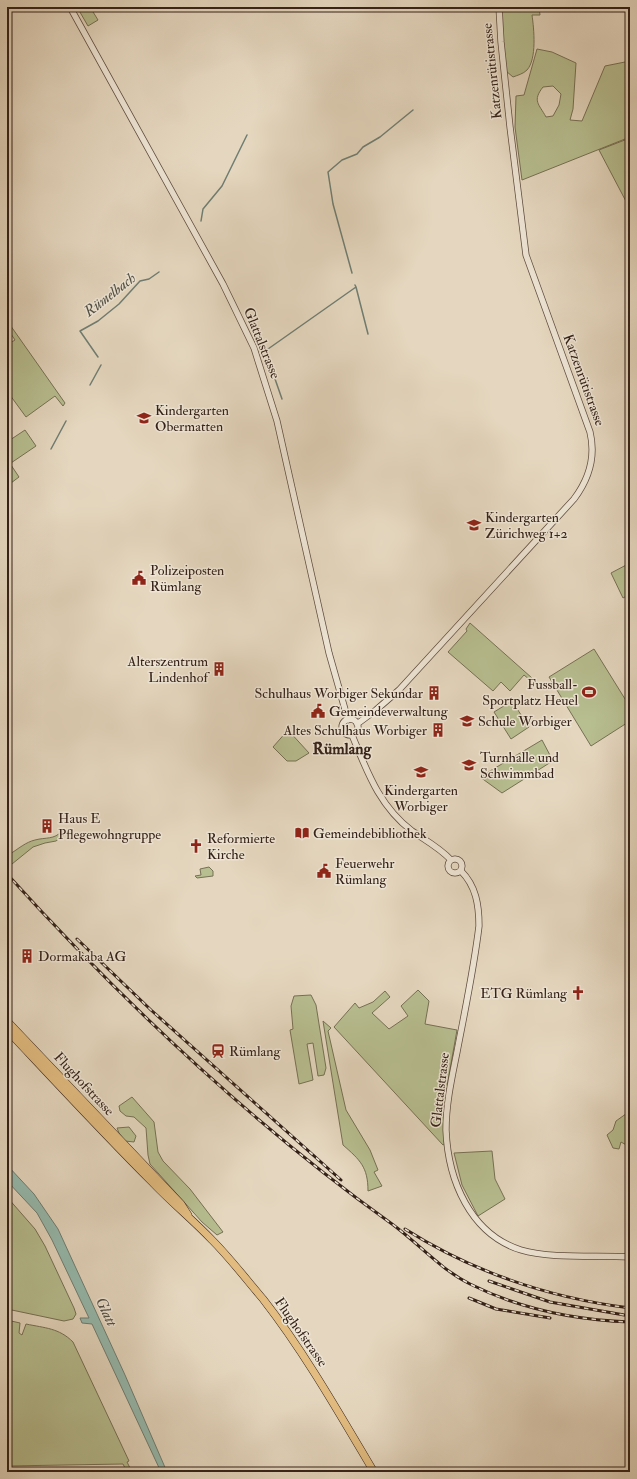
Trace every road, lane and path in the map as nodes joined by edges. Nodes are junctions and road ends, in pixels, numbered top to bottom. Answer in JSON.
{"nodes":[{"id":1,"x":70,"y":7,"type":"edge"},
{"id":2,"x":499,"y":7,"type":"edge"},
{"id":3,"x":348,"y":720,"type":"junction"},
{"id":4,"x":357,"y":724,"type":"junction"},
{"id":5,"x":352,"y":735,"type":"junction"},
{"id":6,"x":452,"y":860,"type":"junction"},
{"id":7,"x":461,"y":871,"type":"junction"},
{"id":8,"x":7,"y":1021,"type":"edge"},
{"id":9,"x":7,"y":1030,"type":"edge"},
{"id":10,"x":190,"y":1218,"type":"junction"},
{"id":11,"x":630,"y":1257,"type":"edge"},
{"id":12,"x":374,"y":1472,"type":"edge"}],
"edges":[{"from":1,"to":3,"type":"street","name":"Glattalstrasse"},
{"from":2,"to":4,"type":"street","name":"Katzenrütistrasse"},
{"from":3,"to":4,"type":"street"},
{"from":3,"to":5,"type":"street"},
{"from":4,"to":5,"type":"street"},
{"from":5,"to":6,"type":"street"},
{"from":6,"to":7,"type":"street"},
{"from":6,"to":7,"type":"street"},
{"from":7,"to":11,"type":"street","name":"Glattalstrasse"},
{"from":8,"to":10,"type":"main road","name":"Flughofstrasse"},
{"from":9,"to":10,"type":"main road","name":"Flughofstrasse"},
{"from":10,"to":12,"type":"main road","name":"Flughofstrasse"}]}
